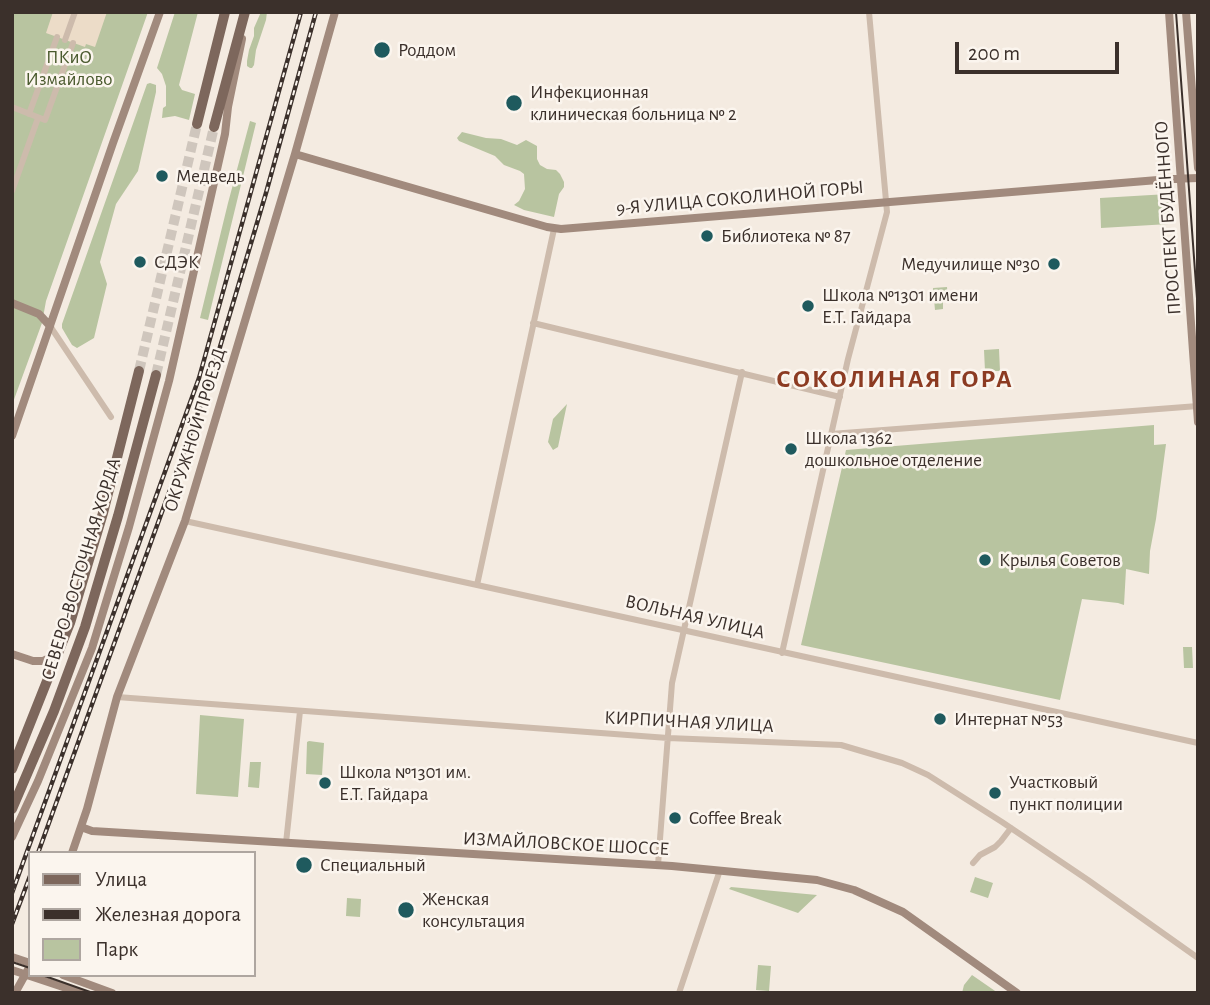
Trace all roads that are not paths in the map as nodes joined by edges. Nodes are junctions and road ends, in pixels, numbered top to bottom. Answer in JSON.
{"nodes":[{"id":1,"x":75,"y":12,"type":"edge"},
{"id":2,"x":160,"y":12,"type":"edge"},
{"id":3,"x":225,"y":12,"type":"edge"},
{"id":4,"x":246,"y":12,"type":"edge"},
{"id":5,"x":335,"y":12,"type":"edge"},
{"id":6,"x":869,"y":12,"type":"edge"},
{"id":7,"x":1169,"y":12,"type":"edge"},
{"id":8,"x":1186,"y":12,"type":"edge"},
{"id":9,"x":57,"y":37,"type":"dead end"},
{"id":10,"x":65,"y":40,"type":"dead end"},
{"id":11,"x":73,"y":43,"type":"dead end"},
{"id":12,"x":1193,"y":100,"type":"junction"},
{"id":13,"x":1175,"y":101,"type":"junction"},
{"id":14,"x":12,"y":107,"type":"edge"},
{"id":15,"x":29,"y":114,"type":"junction"},
{"id":16,"x":38,"y":118,"type":"junction"},
{"id":17,"x":197,"y":124,"type":"tunnel mouth"},
{"id":18,"x":214,"y":127,"type":"tunnel mouth"},
{"id":19,"x":295,"y":154,"type":"junction"},
{"id":20,"x":1198,"y":168,"type":"edge"},
{"id":21,"x":1198,"y":178,"type":"edge"},
{"id":22,"x":1182,"y":179,"type":"junction"},
{"id":23,"x":12,"y":191,"type":"edge"},
{"id":24,"x":886,"y":202,"type":"junction"},
{"id":25,"x":554,"y":229,"type":"junction"},
{"id":26,"x":12,"y":303,"type":"edge"},
{"id":27,"x":533,"y":323,"type":"junction"},
{"id":28,"x":50,"y":326,"type":"junction"},
{"id":29,"x":139,"y":371,"type":"tunnel mouth"},
{"id":30,"x":742,"y":372,"type":"junction"},
{"id":31,"x":156,"y":375,"type":"tunnel mouth"},
{"id":32,"x":840,"y":397,"type":"junction"},
{"id":33,"x":1197,"y":406,"type":"edge"},
{"id":34,"x":111,"y":417,"type":"dead end"},
{"id":35,"x":1198,"y":422,"type":"edge"},
{"id":36,"x":831,"y":434,"type":"junction"},
{"id":37,"x":12,"y":436,"type":"edge"},
{"id":38,"x":185,"y":521,"type":"junction"},
{"id":39,"x":477,"y":585,"type":"junction"},
{"id":40,"x":683,"y":631,"type":"junction"},
{"id":41,"x":64,"y":640,"type":"junction"},
{"id":42,"x":782,"y":653,"type":"junction"},
{"id":43,"x":12,"y":654,"type":"edge"},
{"id":44,"x":117,"y":697,"type":"junction"},
{"id":45,"x":300,"y":711,"type":"junction"},
{"id":46,"x":667,"y":738,"type":"junction"},
{"id":47,"x":1198,"y":743,"type":"edge"},
{"id":48,"x":12,"y":769,"type":"edge"},
{"id":49,"x":12,"y":809,"type":"edge"},
{"id":50,"x":81,"y":827,"type":"junction"},
{"id":51,"x":1011,"y":828,"type":"junction"},
{"id":52,"x":12,"y":837,"type":"edge"},
{"id":53,"x":286,"y":843,"type":"junction"},
{"id":54,"x":73,"y":851,"type":"edge"},
{"id":55,"x":973,"y":863,"type":"dead end"},
{"id":56,"x":658,"y":865,"type":"junction"},
{"id":57,"x":720,"y":870,"type":"junction"},
{"id":58,"x":12,"y":957,"type":"edge"},
{"id":59,"x":1198,"y":958,"type":"edge"},
{"id":60,"x":28,"y":964,"type":"edge"},
{"id":61,"x":28,"y":969,"type":"edge"},
{"id":62,"x":12,"y":970,"type":"edge"},
{"id":63,"x":25,"y":975,"type":"junction"},
{"id":64,"x":28,"y":976,"type":"edge"},
{"id":65,"x":31,"y":977,"type":"edge"},
{"id":66,"x":68,"y":977,"type":"edge"},
{"id":67,"x":16,"y":993,"type":"edge"},
{"id":68,"x":81,"y":993,"type":"edge"},
{"id":69,"x":112,"y":993,"type":"edge"},
{"id":70,"x":679,"y":993,"type":"edge"},
{"id":71,"x":1017,"y":993,"type":"edge"}],
"edges":[{"from":1,"to":10,"type":"street"},
{"from":2,"to":28,"type":"main road"},
{"from":3,"to":17,"type":"main road"},
{"from":4,"to":18,"type":"main road"},
{"from":4,"to":52,"type":"main road"},
{"from":5,"to":19,"type":"main road","name":"ОКРУЖНОЙ ПРОЕЗД"},
{"from":6,"to":24,"type":"street"},
{"from":7,"to":13,"type":"main road","name":"ПРОСПЕКТ БУДЁННОГО"},
{"from":8,"to":12,"type":"main road","name":"ПРОСПЕКТ БУДЁННОГО"},
{"from":9,"to":15,"type":"street"},
{"from":11,"to":16,"type":"street"},
{"from":12,"to":13,"type":"street"},
{"from":12,"to":20,"type":"main road","name":"ПРОСПЕКТ БУДЁННОГО"},
{"from":13,"to":22,"type":"main road","name":"ПРОСПЕКТ БУДЁННОГО"},
{"from":14,"to":15,"type":"street"},
{"from":15,"to":16,"type":"street"},
{"from":16,"to":23,"type":"street"},
{"from":19,"to":25,"type":"main road","name":"9-Я УЛИЦА СОКОЛИНОЙ ГОРЫ"},
{"from":19,"to":38,"type":"main road","name":"ОКРУЖНОЙ ПРОЕЗД"},
{"from":21,"to":22,"type":"main road","name":"9-Я УЛИЦА СОКОЛИНОЙ ГОРЫ"},
{"from":22,"to":24,"type":"main road","name":"9-Я УЛИЦА СОКОЛИНОЙ ГОРЫ"},
{"from":22,"to":33,"type":"main road","name":"ПРОСПЕКТ БУДЁННОГО"},
{"from":24,"to":25,"type":"main road","name":"9-Я УЛИЦА СОКОЛИНОЙ ГОРЫ"},
{"from":24,"to":32,"type":"street"},
{"from":25,"to":27,"type":"street"},
{"from":26,"to":28,"type":"main road"},
{"from":27,"to":30,"type":"street"},
{"from":27,"to":39,"type":"street"},
{"from":28,"to":34,"type":"street"},
{"from":28,"to":37,"type":"main road"},
{"from":29,"to":41,"type":"main road","name":"СЕВЕРО-ВОСТОЧНАЯ ХОРДА"},
{"from":30,"to":32,"type":"street"},
{"from":30,"to":40,"type":"street"},
{"from":31,"to":49,"type":"main road","name":"СЕВЕРО-ВОСТОЧНАЯ ХОРДА"},
{"from":32,"to":36,"type":"street"},
{"from":33,"to":35,"type":"main road","name":"ПРОСПЕКТ БУДЁННОГО"},
{"from":33,"to":36,"type":"street"},
{"from":36,"to":42,"type":"street"},
{"from":38,"to":39,"type":"street","name":"ВОЛЬНАЯ УЛИЦА"},
{"from":38,"to":44,"type":"main road","name":"ОКРУЖНОЙ ПРОЕЗД"},
{"from":39,"to":40,"type":"street","name":"ВОЛЬНАЯ УЛИЦА"},
{"from":40,"to":42,"type":"street","name":"ВОЛЬНАЯ УЛИЦА"},
{"from":40,"to":46,"type":"street"},
{"from":41,"to":43,"type":"main road"},
{"from":41,"to":48,"type":"main road","name":"СЕВЕРО-ВОСТОЧНАЯ ХОРДА"},
{"from":42,"to":47,"type":"street","name":"ВОЛЬНАЯ УЛИЦА"},
{"from":44,"to":45,"type":"street","name":"КИРПИЧНАЯ УЛИЦА"},
{"from":44,"to":50,"type":"main road","name":"ОКРУЖНОЙ ПРОЕЗД"},
{"from":45,"to":46,"type":"street","name":"КИРПИЧНАЯ УЛИЦА"},
{"from":45,"to":53,"type":"street"},
{"from":46,"to":51,"type":"street","name":"КИРПИЧНАЯ УЛИЦА"},
{"from":46,"to":56,"type":"street"},
{"from":50,"to":53,"type":"main road","name":"ИЗМАЙЛОВСКОЕ ШОССЕ"},
{"from":50,"to":54,"type":"main road","name":"ОКРУЖНОЙ ПРОЕЗД"},
{"from":51,"to":55,"type":"street"},
{"from":51,"to":59,"type":"street","name":"КИРПИЧНАЯ УЛИЦА"},
{"from":53,"to":56,"type":"main road","name":"ИЗМАЙЛОВСКОЕ ШОССЕ"},
{"from":56,"to":57,"type":"main road","name":"ИЗМАЙЛОВСКОЕ ШОССЕ"},
{"from":57,"to":70,"type":"street"},
{"from":57,"to":71,"type":"main road","name":"ИЗМАЙЛОВСКОЕ ШОССЕ"},
{"from":58,"to":60,"type":"main road"},
{"from":61,"to":63,"type":"main road"},
{"from":62,"to":63,"type":"main road"},
{"from":63,"to":64,"type":"main road"},
{"from":63,"to":67,"type":"main road"},
{"from":65,"to":68,"type":"main road"},
{"from":66,"to":69,"type":"main road"}]}
